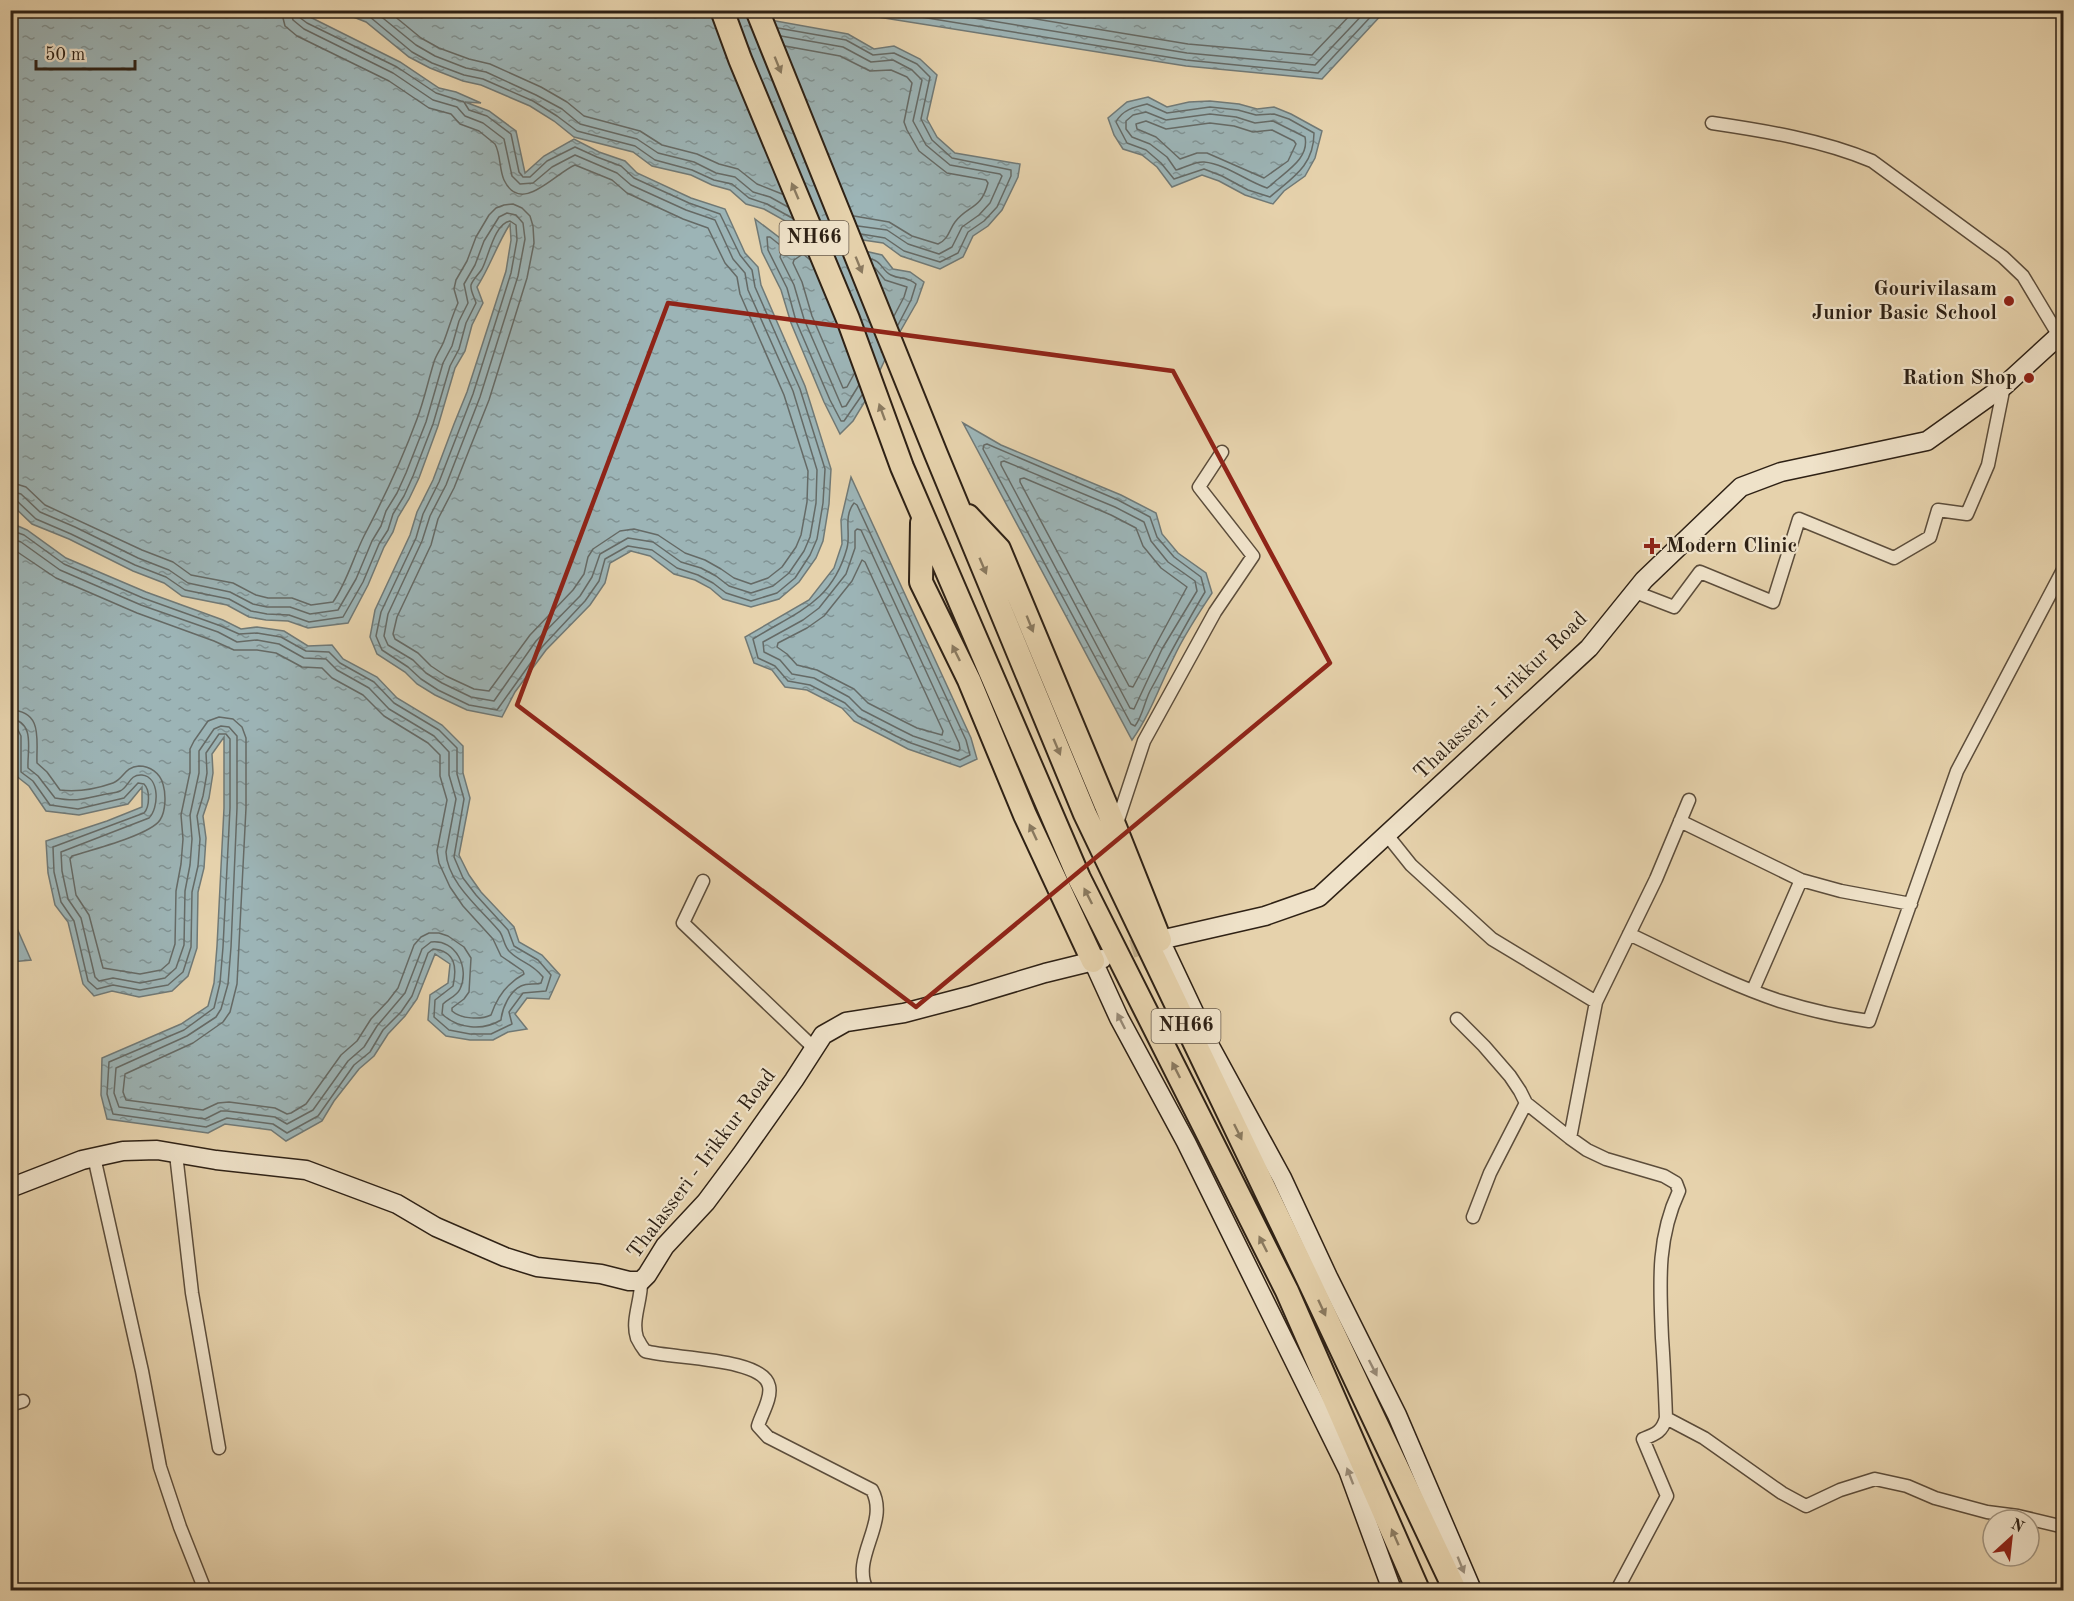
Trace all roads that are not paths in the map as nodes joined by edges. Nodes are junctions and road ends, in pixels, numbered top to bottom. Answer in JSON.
{"nodes":[{"id":1,"x":722,"y":10,"type":"edge"},
{"id":2,"x":757,"y":10,"type":"edge"},
{"id":3,"x":1712,"y":123,"type":"dead end"},
{"id":4,"x":2062,"y":339,"type":"edge"},
{"id":5,"x":2004,"y":386,"type":"junction"},
{"id":6,"x":1222,"y":452,"type":"dead end"},
{"id":7,"x":957,"y":504,"type":"junction"},
{"id":8,"x":922,"y":513,"type":"junction"},
{"id":9,"x":2064,"y":568,"type":"edge"},
{"id":10,"x":1635,"y":591,"type":"junction"},
{"id":11,"x":1689,"y":800,"type":"dead end"},
{"id":12,"x":1680,"y":821,"type":"junction"},
{"id":13,"x":1115,"y":827,"type":"junction"},
{"id":14,"x":1387,"y":835,"type":"junction"},
{"id":15,"x":1801,"y":880,"type":"junction"},
{"id":16,"x":703,"y":881,"type":"dead end"},
{"id":17,"x":1911,"y":904,"type":"junction"},
{"id":18,"x":1629,"y":934,"type":"junction"},
{"id":19,"x":1160,"y":939,"type":"junction"},
{"id":20,"x":1097,"y":960,"type":"junction"},
{"id":21,"x":1753,"y":990,"type":"junction"},
{"id":22,"x":1596,"y":1002,"type":"junction"},
{"id":23,"x":1457,"y":1019,"type":"dead end"},
{"id":24,"x":814,"y":1048,"type":"junction"},
{"id":25,"x":1526,"y":1103,"type":"junction"},
{"id":26,"x":1570,"y":1138,"type":"junction"},
{"id":27,"x":176,"y":1154,"type":"junction"},
{"id":28,"x":94,"y":1157,"type":"junction"},
{"id":29,"x":10,"y":1188,"type":"edge"},
{"id":30,"x":1473,"y":1216,"type":"dead end"},
{"id":31,"x":641,"y":1281,"type":"junction"},
{"id":32,"x":1666,"y":1418,"type":"junction"},
{"id":33,"x":219,"y":1448,"type":"dead end"},
{"id":34,"x":2064,"y":1527,"type":"edge"},
{"id":35,"x":205,"y":1590,"type":"edge"},
{"id":36,"x":867,"y":1590,"type":"edge"},
{"id":37,"x":1392,"y":1590,"type":"edge"},
{"id":38,"x":1418,"y":1590,"type":"edge"},
{"id":39,"x":1455,"y":1590,"type":"edge"},
{"id":40,"x":1472,"y":1590,"type":"edge"},
{"id":41,"x":1617,"y":1590,"type":"edge"}],
"edges":[{"from":8,"to":1,"type":"highway","number":"NH66","one_way":true},
{"from":2,"to":7,"type":"highway","number":"NH66","one_way":true},
{"from":3,"to":4,"type":"street"},
{"from":4,"to":5,"type":"main road","name":"Thalasseri - Irikkur Road"},
{"from":5,"to":10,"type":"main road","name":"Thalasseri - Irikkur Road"},
{"from":5,"to":10,"type":"street"},
{"from":6,"to":13,"type":"street"},
{"from":7,"to":13,"type":"highway","one_way":true},
{"from":7,"to":39,"type":"highway","number":"NH66","one_way":true},
{"from":20,"to":8,"type":"highway","one_way":true},
{"from":38,"to":8,"type":"highway","number":"NH66","one_way":true},
{"from":9,"to":17,"type":"street"},
{"from":10,"to":14,"type":"main road","name":"Thalasseri - Irikkur Road"},
{"from":11,"to":12,"type":"street"},
{"from":12,"to":15,"type":"street"},
{"from":12,"to":18,"type":"street"},
{"from":13,"to":19,"type":"highway"},
{"from":14,"to":19,"type":"main road","name":"Thalasseri - Irikkur Road"},
{"from":14,"to":22,"type":"street"},
{"from":15,"to":17,"type":"street"},
{"from":15,"to":21,"type":"street"},
{"from":16,"to":24,"type":"street"},
{"from":17,"to":21,"type":"street"},
{"from":18,"to":21,"type":"street"},
{"from":18,"to":22,"type":"street"},
{"from":19,"to":40,"type":"main road","one_way":true},
{"from":20,"to":24,"type":"main road","name":"Thalasseri - Irikkur Road"},
{"from":37,"to":20,"type":"main road","one_way":true},
{"from":22,"to":26,"type":"street"},
{"from":23,"to":25,"type":"street"},
{"from":24,"to":31,"type":"main road","name":"Thalasseri - Irikkur Road"},
{"from":25,"to":26,"type":"street"},
{"from":25,"to":30,"type":"street"},
{"from":26,"to":32,"type":"street"},
{"from":27,"to":28,"type":"main road","name":"Thalasseri - Irikkur Road"},
{"from":27,"to":31,"type":"main road","name":"Thalasseri - Irikkur Road"},
{"from":27,"to":33,"type":"street"},
{"from":28,"to":29,"type":"main road","name":"Thalasseri - Irikkur Road"},
{"from":28,"to":35,"type":"street"},
{"from":31,"to":36,"type":"street"},
{"from":32,"to":34,"type":"street"},
{"from":32,"to":41,"type":"street"}]}
